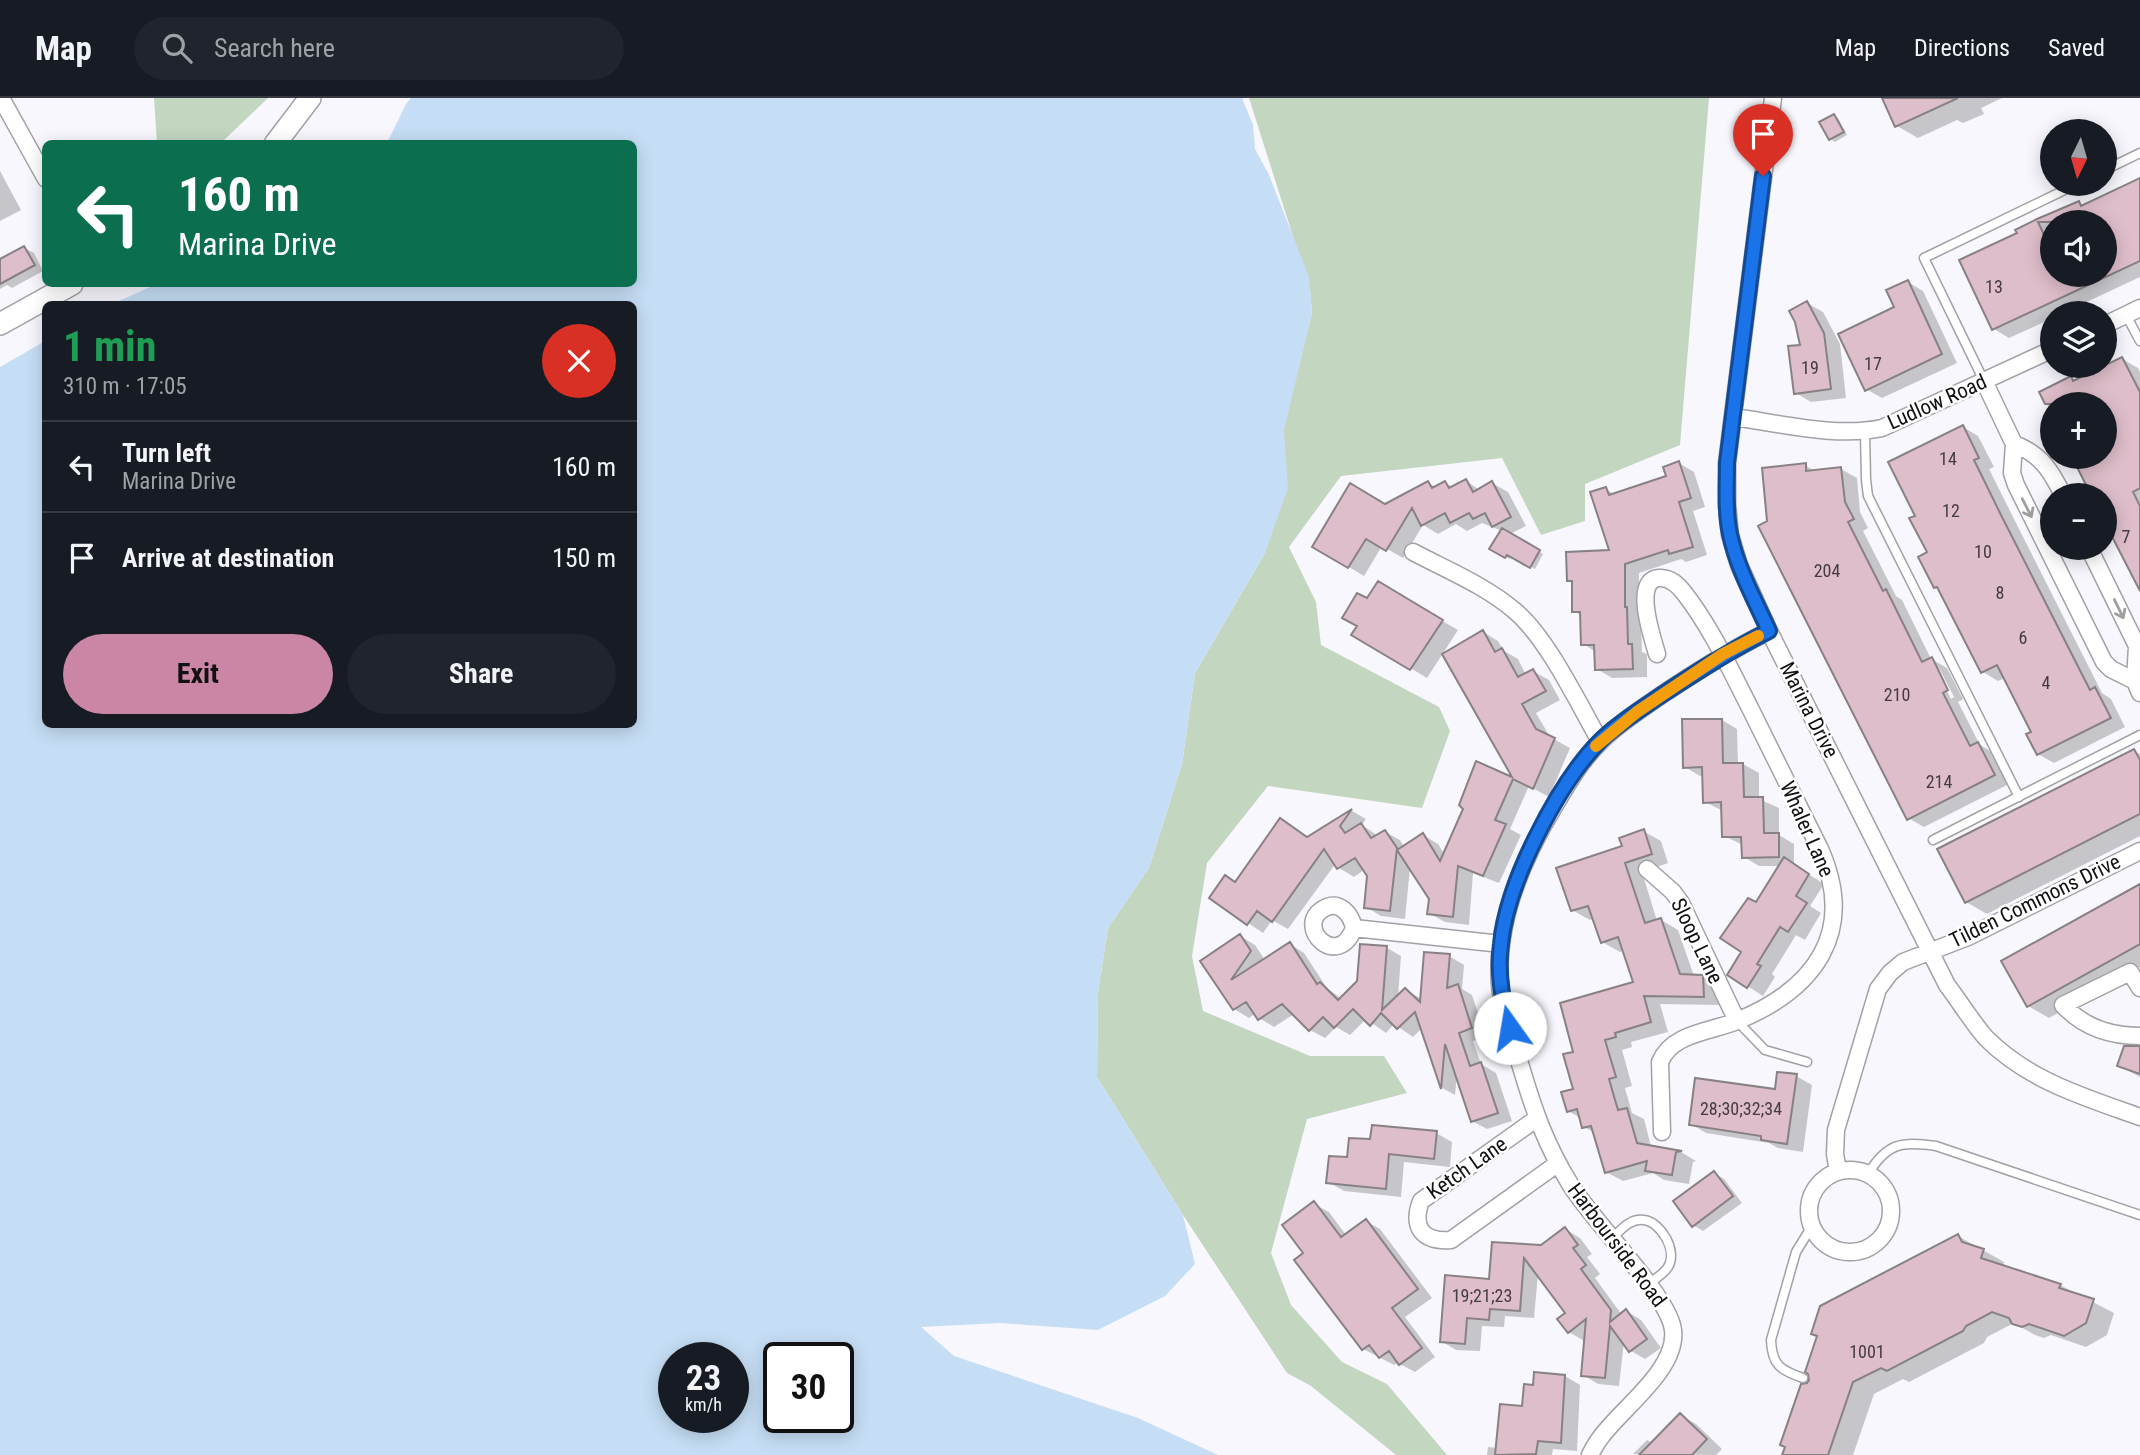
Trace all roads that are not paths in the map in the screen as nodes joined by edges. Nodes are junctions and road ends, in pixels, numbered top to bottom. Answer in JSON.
{"nodes":[{"id":1,"x":1,"y":98,"type":"edge"},
{"id":2,"x":310,"y":98,"type":"edge"},
{"id":3,"x":1773,"y":98,"type":"edge"},
{"id":4,"x":278,"y":140,"type":"edge"},
{"id":5,"x":2140,"y":153,"type":"edge"},
{"id":6,"x":2118,"y":164,"type":"edge"},
{"id":7,"x":42,"y":172,"type":"edge"},
{"id":8,"x":2052,"y":196,"type":"edge"},
{"id":9,"x":67,"y":287,"type":"edge"},
{"id":10,"x":2133,"y":312,"type":"edge"},
{"id":11,"x":2117,"y":319,"type":"edge"},
{"id":12,"x":0,"y":324,"type":"edge"},
{"id":13,"x":2140,"y":341,"type":"edge"},
{"id":14,"x":2040,"y":355,"type":"edge"},
{"id":15,"x":1984,"y":381,"type":"junction"},
{"id":16,"x":1733,"y":417,"type":"junction"},
{"id":17,"x":1865,"y":431,"type":"junction"},
{"id":18,"x":2014,"y":444,"type":"junction"},
{"id":19,"x":2057,"y":483,"type":"edge"},
{"id":20,"x":1413,"y":552,"type":"dead end"},
{"id":21,"x":2095,"y":560,"type":"edge"},
{"id":22,"x":1769,"y":631,"type":"junction"},
{"id":23,"x":1657,"y":654,"type":"dead end"},
{"id":24,"x":1723,"y":654,"type":"junction"},
{"id":25,"x":2138,"y":687,"type":"edge"},
{"id":26,"x":2140,"y":735,"type":"edge"},
{"id":27,"x":1600,"y":741,"type":"junction"},
{"id":28,"x":2019,"y":797,"type":"junction"},
{"id":29,"x":1933,"y":840,"type":"dead end"},
{"id":30,"x":2140,"y":850,"type":"edge"},
{"id":31,"x":1647,"y":869,"type":"dead end"},
{"id":32,"x":1354,"y":928,"type":"dead end"},
{"id":33,"x":1501,"y":944,"type":"junction"},
{"id":34,"x":1929,"y":951,"type":"junction"},
{"id":35,"x":2140,"y":988,"type":"edge"},
{"id":36,"x":1737,"y":1021,"type":"junction"},
{"id":37,"x":2140,"y":1036,"type":"edge"},
{"id":38,"x":1808,"y":1062,"type":"dead end"},
{"id":39,"x":2140,"y":1117,"type":"edge"},
{"id":40,"x":1536,"y":1119,"type":"junction"},
{"id":41,"x":1661,"y":1132,"type":"dead end"},
{"id":42,"x":1557,"y":1164,"type":"junction"},
{"id":43,"x":1838,"y":1171,"type":"junction"},
{"id":44,"x":1868,"y":1174,"type":"junction"},
{"id":45,"x":2140,"y":1215,"type":"edge"},
{"id":46,"x":1812,"y":1226,"type":"junction"},
{"id":47,"x":1611,"y":1238,"type":"junction"},
{"id":48,"x":1648,"y":1285,"type":"junction"},
{"id":49,"x":1803,"y":1378,"type":"dead end"},
{"id":50,"x":1590,"y":1455,"type":"edge"}],
"edges":[{"from":1,"to":7,"type":"street"},
{"from":2,"to":4,"type":"street"},
{"from":3,"to":16,"type":"street","name":"Marina Drive"},
{"from":5,"to":6,"type":"lane"},
{"from":8,"to":15,"type":"lane"},
{"from":9,"to":12,"type":"street"},
{"from":10,"to":11,"type":"street"},
{"from":10,"to":13,"type":"lane"},
{"from":14,"to":15,"type":"street","name":"Ludlow Road"},
{"from":15,"to":17,"type":"street","name":"Ludlow Road"},
{"from":15,"to":18,"type":"street"},
{"from":16,"to":17,"type":"street","name":"Ludlow Road"},
{"from":16,"to":22,"type":"street","name":"Marina Drive"},
{"from":17,"to":28,"type":"lane"},
{"from":18,"to":19,"type":"street"},
{"from":18,"to":25,"type":"street","one_way":true},
{"from":20,"to":27,"type":"street"},
{"from":21,"to":25,"type":"street","one_way":true},
{"from":22,"to":24,"type":"street","name":"Harbourside Road"},
{"from":22,"to":34,"type":"street","name":"Marina Drive"},
{"from":23,"to":24,"type":"street","name":"Whaler Lane"},
{"from":24,"to":27,"type":"street","name":"Harbourside Road"},
{"from":24,"to":36,"type":"street","name":"Whaler Lane"},
{"from":26,"to":28,"type":"lane"},
{"from":27,"to":33,"type":"street","name":"Harbourside Road"},
{"from":28,"to":29,"type":"lane"},
{"from":30,"to":34,"type":"street","name":"Tilden Commons Drive"},
{"from":31,"to":36,"type":"street","name":"Sloop Lane"},
{"from":32,"to":33,"type":"street"},
{"from":33,"to":40,"type":"street","name":"Harbourside Road"},
{"from":34,"to":39,"type":"street","name":"Marina Drive"},
{"from":34,"to":43,"type":"street","name":"Tilden Commons Drive"},
{"from":35,"to":37,"type":"street"},
{"from":36,"to":38,"type":"lane"},
{"from":36,"to":41,"type":"street","name":"Whaler Lane"},
{"from":40,"to":42,"type":"street","name":"Harbourside Road"},
{"from":40,"to":42,"type":"street","name":"Ketch Lane"},
{"from":42,"to":47,"type":"street","name":"Harbourside Road"},
{"from":43,"to":44,"type":"street"},
{"from":43,"to":46,"type":"street"},
{"from":44,"to":45,"type":"lane"},
{"from":44,"to":46,"type":"street"},
{"from":46,"to":49,"type":"lane"},
{"from":47,"to":48,"type":"street","name":"Harbourside Road"},
{"from":47,"to":48,"type":"lane"},
{"from":48,"to":50,"type":"street","name":"Harbourside Road"}]}
